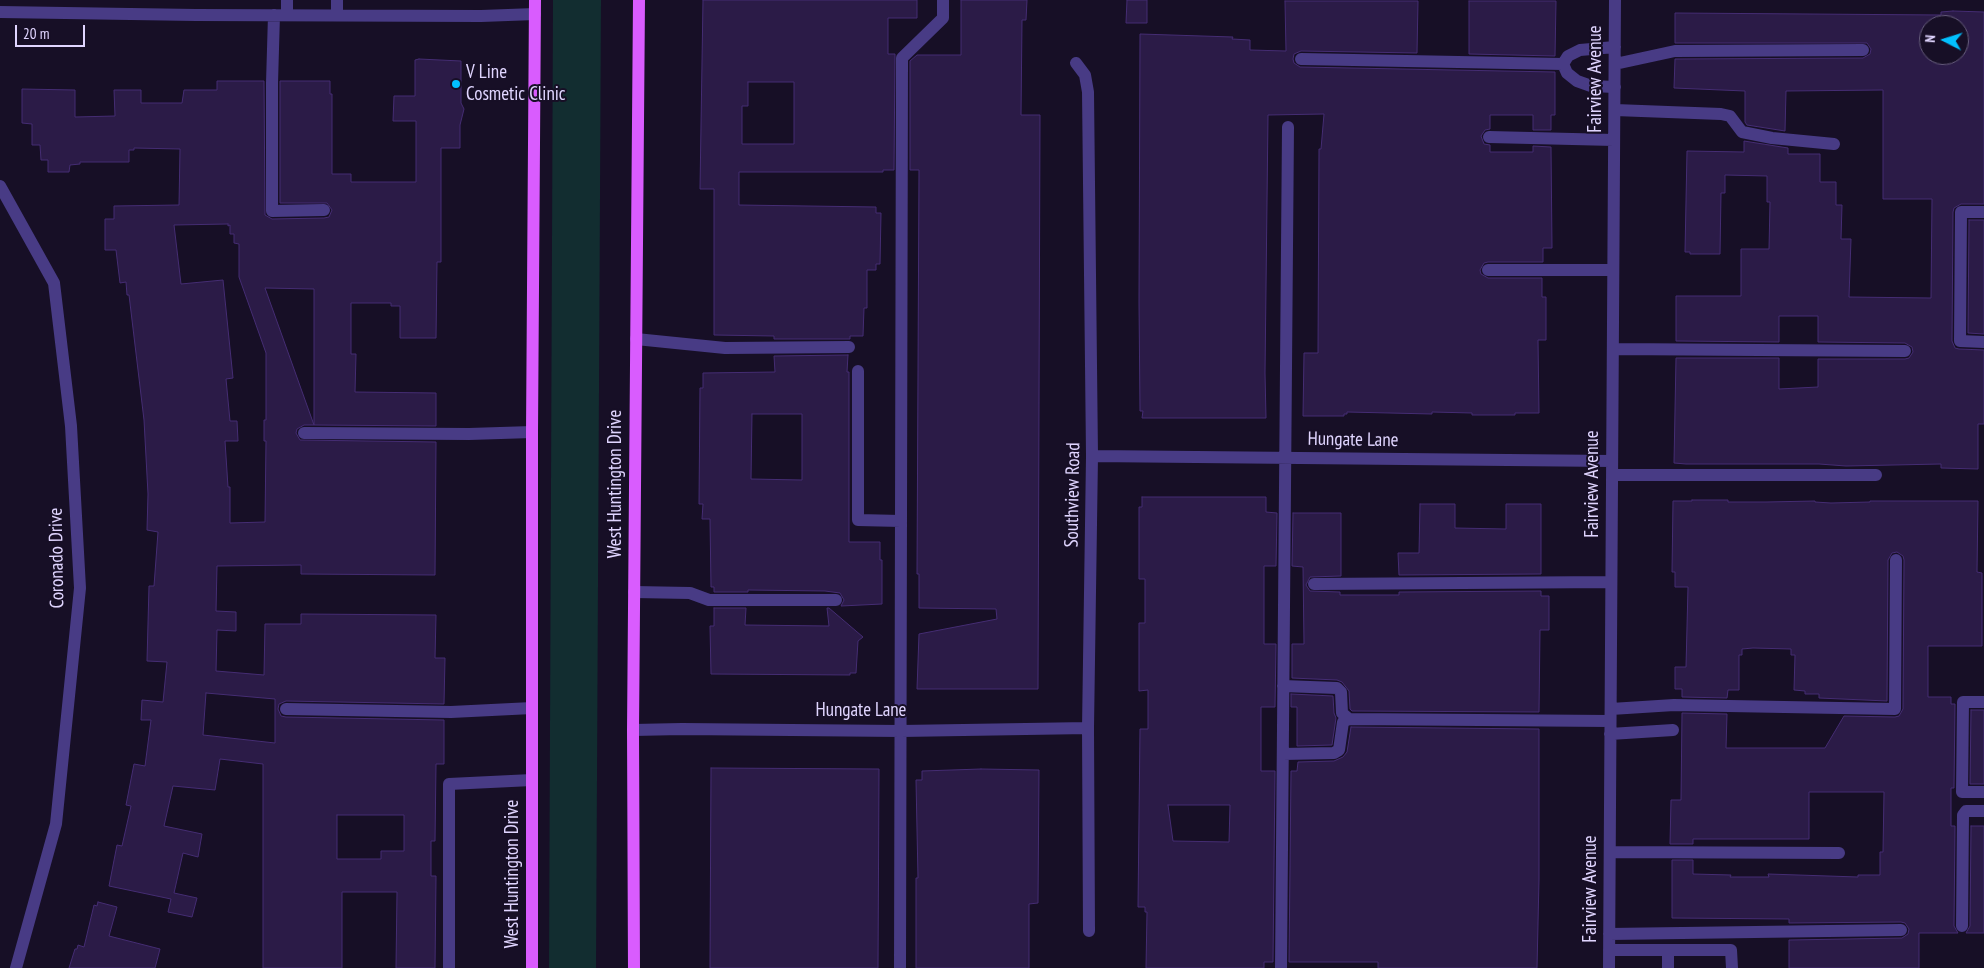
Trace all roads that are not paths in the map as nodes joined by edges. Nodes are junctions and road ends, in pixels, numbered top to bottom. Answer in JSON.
{"nodes":[{"id":1,"x":287,"y":0,"type":"edge"},
{"id":2,"x":337,"y":0,"type":"edge"},
{"id":3,"x":535,"y":0,"type":"edge"},
{"id":4,"x":639,"y":0,"type":"edge"},
{"id":5,"x":943,"y":0,"type":"edge"},
{"id":6,"x":1615,"y":0,"type":"edge"},
{"id":7,"x":0,"y":12,"type":"edge"},
{"id":8,"x":535,"y":14,"type":"junction"},
{"id":9,"x":281,"y":15,"type":"junction"},
{"id":10,"x":337,"y":15,"type":"junction"},
{"id":11,"x":1615,"y":47,"type":"junction"},
{"id":12,"x":1863,"y":50,"type":"dead end"},
{"id":13,"x":1300,"y":59,"type":"dead end"},
{"id":14,"x":1076,"y":63,"type":"dead end"},
{"id":15,"x":1563,"y":64,"type":"junction"},
{"id":16,"x":1615,"y":64,"type":"junction"},
{"id":17,"x":1615,"y":87,"type":"junction"},
{"id":18,"x":1615,"y":110,"type":"junction"},
{"id":19,"x":1288,"y":126,"type":"dead end"},
{"id":20,"x":1489,"y":137,"type":"dead end"},
{"id":21,"x":1614,"y":140,"type":"junction"},
{"id":22,"x":1834,"y":144,"type":"dead end"},
{"id":23,"x":0,"y":186,"type":"edge"},
{"id":24,"x":324,"y":210,"type":"dead end"},
{"id":25,"x":1984,"y":212,"type":"edge"},
{"id":26,"x":1488,"y":270,"type":"dead end"},
{"id":27,"x":1614,"y":270,"type":"junction"},
{"id":28,"x":636,"y":339,"type":"junction"},
{"id":29,"x":1984,"y":342,"type":"edge"},
{"id":30,"x":849,"y":347,"type":"dead end"},
{"id":31,"x":1613,"y":349,"type":"junction"},
{"id":32,"x":1905,"y":351,"type":"dead end"},
{"id":33,"x":858,"y":371,"type":"dead end"},
{"id":34,"x":532,"y":432,"type":"junction"},
{"id":35,"x":304,"y":433,"type":"dead end"},
{"id":36,"x":1092,"y":456,"type":"junction"},
{"id":37,"x":1284,"y":458,"type":"junction"},
{"id":38,"x":1612,"y":461,"type":"junction"},
{"id":39,"x":1613,"y":475,"type":"junction"},
{"id":40,"x":1876,"y":475,"type":"dead end"},
{"id":41,"x":901,"y":521,"type":"junction"},
{"id":42,"x":1896,"y":560,"type":"dead end"},
{"id":43,"x":1611,"y":582,"type":"junction"},
{"id":44,"x":1314,"y":584,"type":"dead end"},
{"id":45,"x":634,"y":592,"type":"junction"},
{"id":46,"x":836,"y":600,"type":"dead end"},
{"id":47,"x":1283,"y":686,"type":"junction"},
{"id":48,"x":1984,"y":702,"type":"edge"},
{"id":49,"x":532,"y":708,"type":"junction"},
{"id":50,"x":286,"y":709,"type":"dead end"},
{"id":51,"x":1610,"y":715,"type":"junction"},
{"id":52,"x":1349,"y":720,"type":"junction"},
{"id":53,"x":1088,"y":728,"type":"junction"},
{"id":54,"x":633,"y":730,"type":"junction"},
{"id":55,"x":1673,"y":730,"type":"dead end"},
{"id":56,"x":901,"y":731,"type":"junction"},
{"id":57,"x":1610,"y":734,"type":"junction"},
{"id":58,"x":1283,"y":754,"type":"junction"},
{"id":59,"x":532,"y":780,"type":"junction"},
{"id":60,"x":1984,"y":792,"type":"edge"},
{"id":61,"x":1984,"y":811,"type":"edge"},
{"id":62,"x":1610,"y":852,"type":"junction"},
{"id":63,"x":1839,"y":853,"type":"dead end"},
{"id":64,"x":1962,"y":926,"type":"dead end"},
{"id":65,"x":1901,"y":930,"type":"dead end"},
{"id":66,"x":1089,"y":931,"type":"dead end"},
{"id":67,"x":1609,"y":934,"type":"junction"},
{"id":68,"x":1609,"y":950,"type":"junction"},
{"id":69,"x":1668,"y":950,"type":"junction"},
{"id":70,"x":16,"y":968,"type":"edge"},
{"id":71,"x":449,"y":968,"type":"edge"},
{"id":72,"x":532,"y":968,"type":"edge"},
{"id":73,"x":634,"y":968,"type":"edge"},
{"id":74,"x":900,"y":968,"type":"edge"},
{"id":75,"x":1281,"y":968,"type":"edge"},
{"id":76,"x":1609,"y":968,"type":"edge"},
{"id":77,"x":1668,"y":968,"type":"edge"},
{"id":78,"x":1732,"y":968,"type":"edge"}],
"edges":[{"from":1,"to":9,"type":"street"},
{"from":2,"to":10,"type":"street"},
{"from":3,"to":8,"type":"main road","name":"West Huntington Drive"},
{"from":4,"to":28,"type":"main road","name":"West Huntington Drive"},
{"from":5,"to":41,"type":"street"},
{"from":6,"to":11,"type":"street","name":"Fairview Avenue"},
{"from":7,"to":9,"type":"street"},
{"from":8,"to":10,"type":"street"},
{"from":8,"to":34,"type":"main road","name":"West Huntington Drive"},
{"from":9,"to":10,"type":"street"},
{"from":9,"to":24,"type":"street"},
{"from":11,"to":15,"type":"street"},
{"from":11,"to":16,"type":"street","name":"Fairview Avenue"},
{"from":12,"to":16,"type":"street"},
{"from":13,"to":15,"type":"street"},
{"from":14,"to":36,"type":"street","name":"Southview Road"},
{"from":15,"to":17,"type":"street"},
{"from":16,"to":17,"type":"street","name":"Fairview Avenue"},
{"from":17,"to":18,"type":"street","name":"Fairview Avenue"},
{"from":18,"to":21,"type":"street","name":"Fairview Avenue"},
{"from":18,"to":22,"type":"street"},
{"from":19,"to":37,"type":"street"},
{"from":20,"to":21,"type":"street"},
{"from":21,"to":27,"type":"street","name":"Fairview Avenue"},
{"from":23,"to":70,"type":"street","name":"Coronado Drive"},
{"from":25,"to":29,"type":"street"},
{"from":26,"to":27,"type":"street"},
{"from":27,"to":31,"type":"street","name":"Fairview Avenue"},
{"from":28,"to":30,"type":"street"},
{"from":28,"to":45,"type":"main road","name":"West Huntington Drive"},
{"from":31,"to":32,"type":"street"},
{"from":31,"to":38,"type":"street","name":"Fairview Avenue"},
{"from":33,"to":41,"type":"street"},
{"from":34,"to":35,"type":"street"},
{"from":34,"to":49,"type":"main road","name":"West Huntington Drive"},
{"from":36,"to":37,"type":"street","name":"Hungate Lane"},
{"from":36,"to":53,"type":"street","name":"Southview Road"},
{"from":37,"to":38,"type":"street","name":"Hungate Lane"},
{"from":37,"to":47,"type":"street"},
{"from":38,"to":39,"type":"street","name":"Fairview Avenue"},
{"from":39,"to":40,"type":"street"},
{"from":39,"to":43,"type":"street","name":"Fairview Avenue"},
{"from":41,"to":56,"type":"street"},
{"from":42,"to":51,"type":"street"},
{"from":43,"to":44,"type":"street"},
{"from":43,"to":51,"type":"street","name":"Fairview Avenue"},
{"from":45,"to":46,"type":"street"},
{"from":45,"to":54,"type":"main road","name":"West Huntington Drive"},
{"from":47,"to":52,"type":"street"},
{"from":47,"to":58,"type":"street"},
{"from":48,"to":60,"type":"street"},
{"from":49,"to":50,"type":"street"},
{"from":49,"to":59,"type":"main road","name":"West Huntington Drive"},
{"from":51,"to":52,"type":"street"},
{"from":51,"to":57,"type":"street","name":"Fairview Avenue"},
{"from":52,"to":58,"type":"street"},
{"from":53,"to":56,"type":"street","name":"Hungate Lane"},
{"from":53,"to":66,"type":"street","name":"Southview Road"},
{"from":54,"to":56,"type":"street","name":"Hungate Lane"},
{"from":54,"to":73,"type":"main road","name":"West Huntington Drive"},
{"from":55,"to":57,"type":"street"},
{"from":56,"to":74,"type":"street"},
{"from":57,"to":62,"type":"street","name":"Fairview Avenue"},
{"from":58,"to":75,"type":"street"},
{"from":59,"to":71,"type":"street"},
{"from":59,"to":72,"type":"main road","name":"West Huntington Drive"},
{"from":61,"to":64,"type":"street"},
{"from":62,"to":63,"type":"street"},
{"from":62,"to":67,"type":"street","name":"Fairview Avenue"},
{"from":65,"to":67,"type":"street"},
{"from":67,"to":68,"type":"street","name":"Fairview Avenue"},
{"from":68,"to":69,"type":"street"},
{"from":68,"to":76,"type":"street","name":"Fairview Avenue"},
{"from":69,"to":77,"type":"street"},
{"from":69,"to":78,"type":"street"}]}
